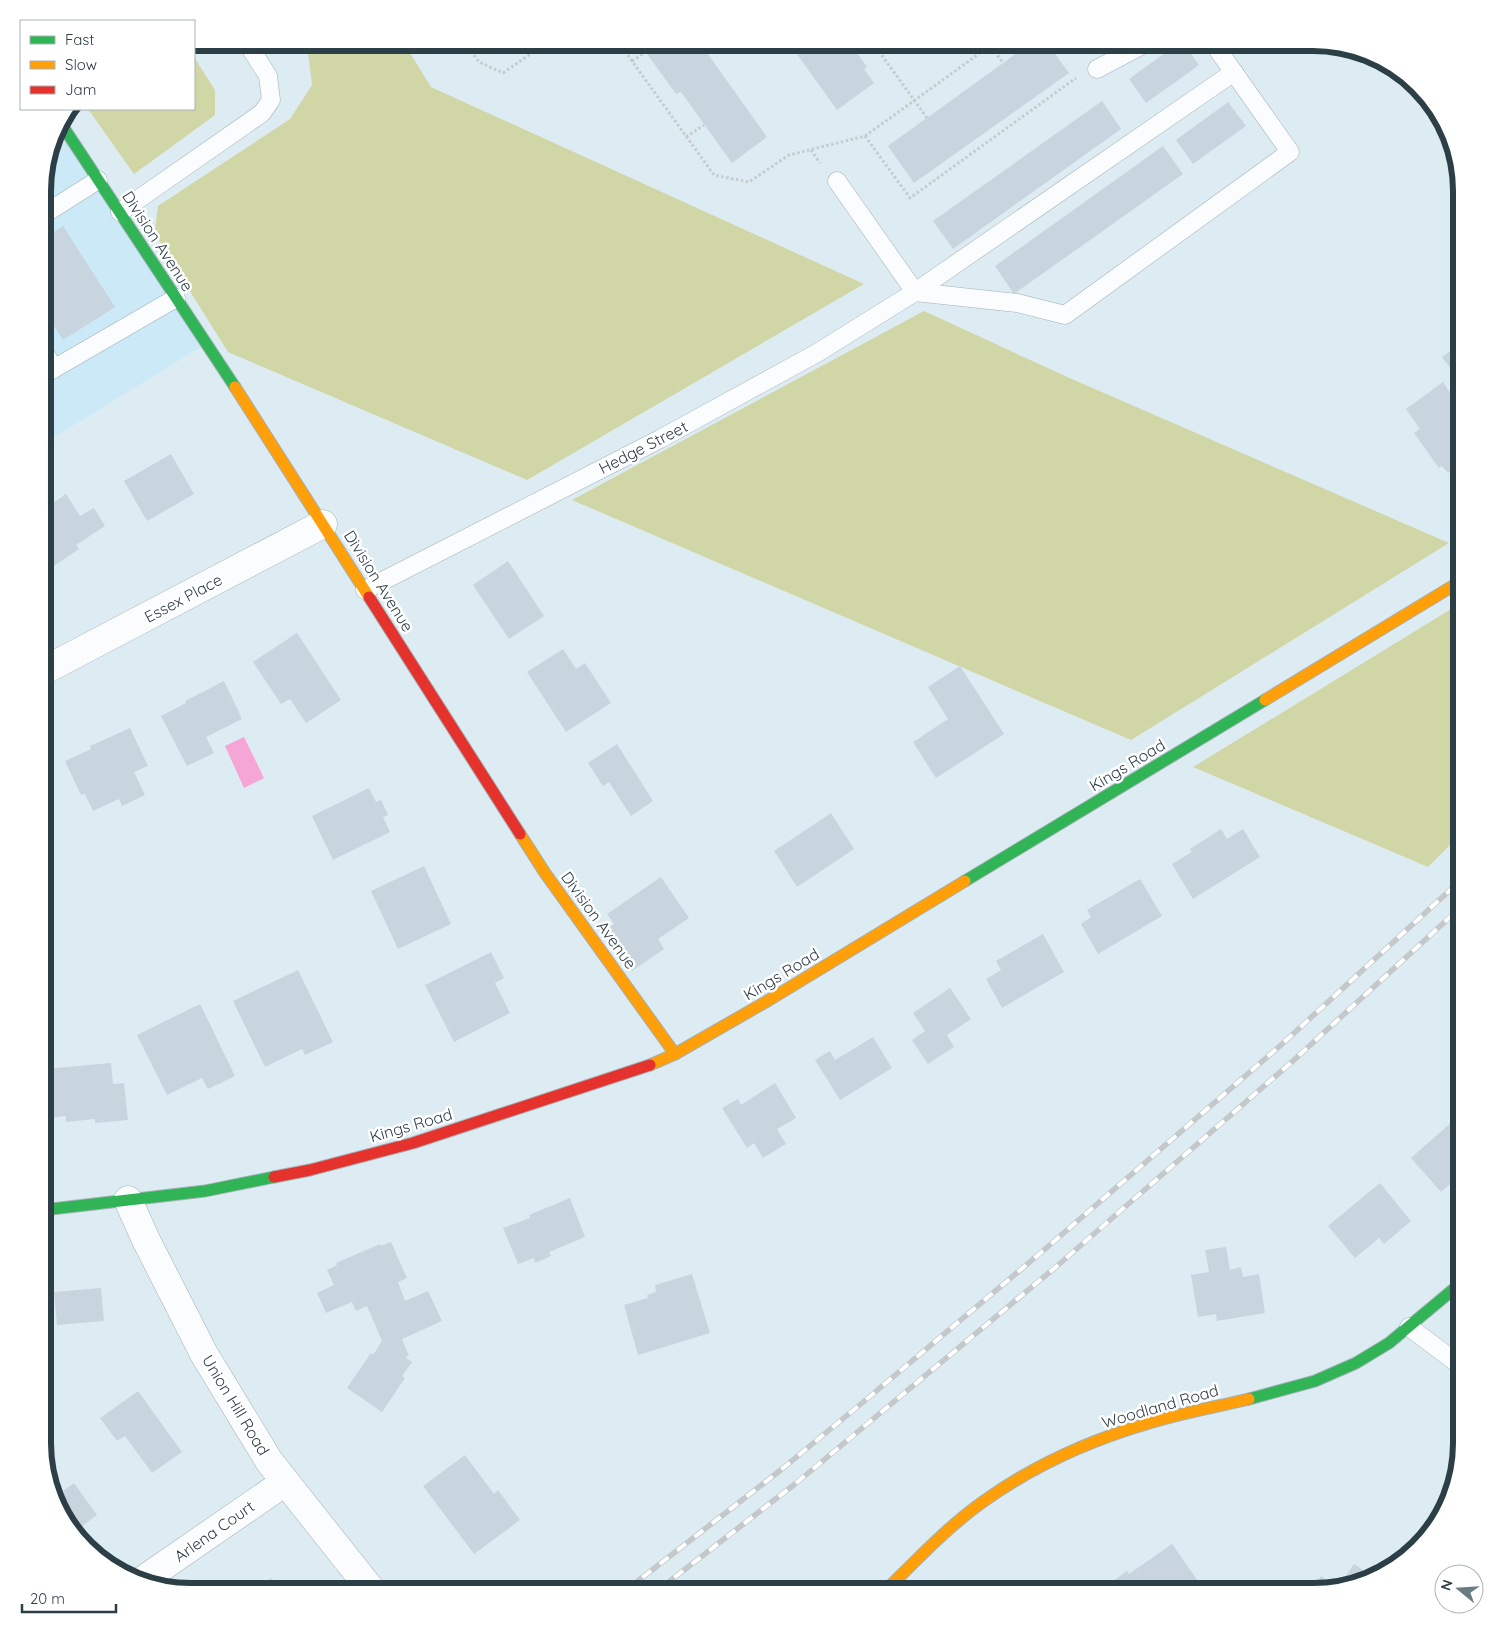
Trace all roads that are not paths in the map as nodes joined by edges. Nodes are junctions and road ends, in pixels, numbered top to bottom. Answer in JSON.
{"nodes":[{"id":1,"x":253,"y":52,"type":"edge"},
{"id":2,"x":1129,"y":52,"type":"edge"},
{"id":3,"x":1220,"y":52,"type":"edge"},
{"id":4,"x":1097,"y":69,"type":"road end"},
{"id":5,"x":1234,"y":72,"type":"junction"},
{"id":6,"x":65,"y":130,"type":"edge"},
{"id":7,"x":98,"y":180,"type":"junction"},
{"id":8,"x":837,"y":181,"type":"dead end"},
{"id":9,"x":52,"y":209,"type":"edge"},
{"id":10,"x":120,"y":212,"type":"junction"},
{"id":11,"x":915,"y":292,"type":"junction"},
{"id":12,"x":176,"y":298,"type":"junction"},
{"id":13,"x":52,"y":370,"type":"edge"},
{"id":14,"x":323,"y":524,"type":"junction"},
{"id":15,"x":1453,"y":587,"type":"edge"},
{"id":16,"x":365,"y":590,"type":"junction"},
{"id":17,"x":52,"y":666,"type":"edge"},
{"id":18,"x":675,"y":1054,"type":"junction"},
{"id":19,"x":128,"y":1200,"type":"junction"},
{"id":20,"x":51,"y":1209,"type":"edge"},
{"id":21,"x":1453,"y":1290,"type":"edge"},
{"id":22,"x":1409,"y":1327,"type":"junction"},
{"id":23,"x":1453,"y":1359,"type":"edge"},
{"id":24,"x":285,"y":1482,"type":"junction"},
{"id":25,"x":149,"y":1576,"type":"edge"},
{"id":26,"x":365,"y":1583,"type":"edge"},
{"id":27,"x":893,"y":1583,"type":"edge"}],
"edges":[{"from":1,"to":10,"type":"lane"},
{"from":2,"to":4,"type":"lane"},
{"from":3,"to":5,"type":"lane"},
{"from":5,"to":11,"type":"lane","name":"Hedge Street"},
{"from":5,"to":11,"type":"lane"},
{"from":6,"to":7,"type":"street","name":"Division Avenue"},
{"from":7,"to":9,"type":"lane"},
{"from":7,"to":10,"type":"street","name":"Division Avenue"},
{"from":8,"to":11,"type":"lane"},
{"from":10,"to":12,"type":"street","name":"Division Avenue"},
{"from":11,"to":16,"type":"lane","name":"Hedge Street"},
{"from":12,"to":13,"type":"lane"},
{"from":12,"to":14,"type":"street","name":"Division Avenue"},
{"from":14,"to":16,"type":"street","name":"Division Avenue"},
{"from":14,"to":17,"type":"street","name":"Essex Place"},
{"from":15,"to":18,"type":"street","name":"Kings Road"},
{"from":16,"to":18,"type":"street","name":"Division Avenue"},
{"from":18,"to":19,"type":"street","name":"Kings Road"},
{"from":19,"to":20,"type":"street","name":"Kings Road"},
{"from":19,"to":24,"type":"street","name":"Union Hill Road"},
{"from":21,"to":22,"type":"street","name":"Woodland Road"},
{"from":22,"to":23,"type":"lane"},
{"from":22,"to":27,"type":"street","name":"Woodland Road"},
{"from":24,"to":25,"type":"street","name":"Arlena Court"},
{"from":24,"to":26,"type":"street","name":"Union Hill Road"}]}
